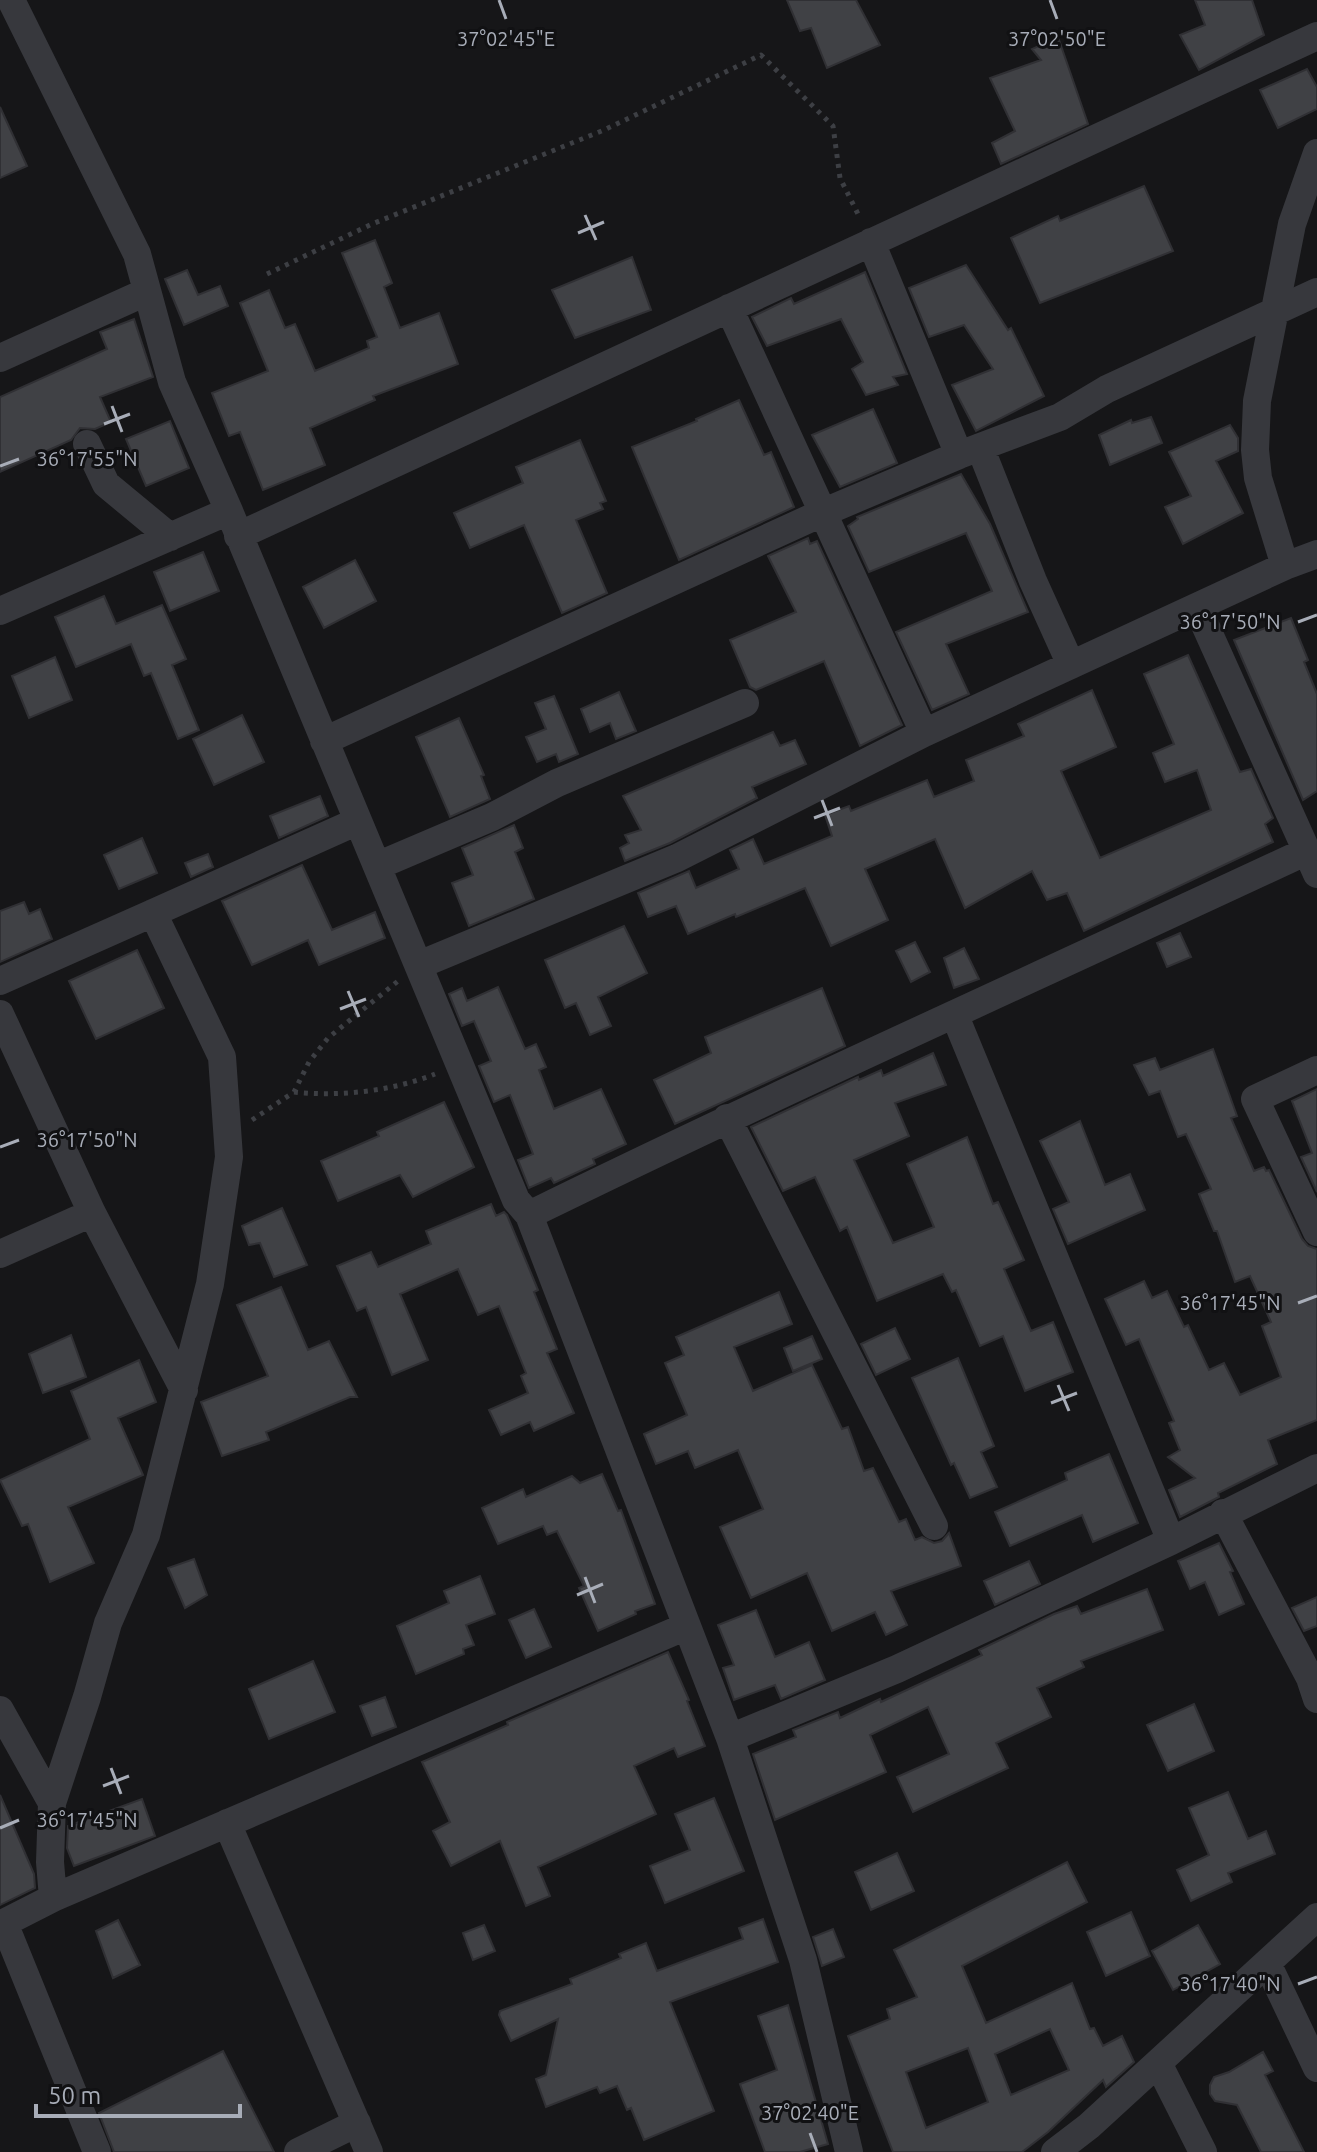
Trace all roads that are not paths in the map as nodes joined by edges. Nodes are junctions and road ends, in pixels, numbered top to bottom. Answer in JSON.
{"nodes":[{"id":1,"x":11,"y":0,"type":"edge"},
{"id":2,"x":1317,"y":36,"type":"edge"},
{"id":3,"x":1317,"y":153,"type":"edge"},
{"id":4,"x":871,"y":242,"type":"junction"},
{"id":5,"x":146,"y":292,"type":"junction"},
{"id":6,"x":1317,"y":292,"type":"edge"},
{"id":7,"x":729,"y":308,"type":"junction"},
{"id":8,"x":1275,"y":310,"type":"junction"},
{"id":9,"x":0,"y":358,"type":"edge"},
{"id":10,"x":87,"y":444,"type":"dead end"},
{"id":11,"x":969,"y":451,"type":"junction"},
{"id":12,"x":822,"y":513,"type":"junction"},
{"id":13,"x":234,"y":524,"type":"junction"},
{"id":14,"x":170,"y":537,"type":"junction"},
{"id":15,"x":1317,"y":554,"type":"edge"},
{"id":16,"x":1285,"y":566,"type":"junction"},
{"id":17,"x":1197,"y":607,"type":"junction"},
{"id":18,"x":0,"y":611,"type":"edge"},
{"id":19,"x":1071,"y":665,"type":"junction"},
{"id":20,"x":745,"y":703,"type":"dead end"},
{"id":21,"x":924,"y":733,"type":"junction"},
{"id":22,"x":324,"y":741,"type":"junction"},
{"id":23,"x":358,"y":821,"type":"junction"},
{"id":24,"x":1312,"y":863,"type":"edge"},
{"id":25,"x":377,"y":866,"type":"junction"},
{"id":26,"x":153,"y":913,"type":"junction"},
{"id":27,"x":419,"y":965,"type":"junction"},
{"id":28,"x":0,"y":981,"type":"edge"},
{"id":29,"x":0,"y":1014,"type":"edge"},
{"id":30,"x":955,"y":1016,"type":"junction"},
{"id":31,"x":1317,"y":1070,"type":"edge"},
{"id":32,"x":727,"y":1118,"type":"junction"},
{"id":33,"x":92,"y":1213,"type":"junction"},
{"id":34,"x":529,"y":1215,"type":"junction"},
{"id":35,"x":1317,"y":1232,"type":"edge"},
{"id":36,"x":0,"y":1254,"type":"edge"},
{"id":37,"x":184,"y":1390,"type":"junction"},
{"id":38,"x":1317,"y":1468,"type":"edge"},
{"id":39,"x":1223,"y":1513,"type":"junction"},
{"id":40,"x":934,"y":1526,"type":"dead end"},
{"id":41,"x":1171,"y":1541,"type":"junction"},
{"id":42,"x":687,"y":1626,"type":"junction"},
{"id":43,"x":1317,"y":1699,"type":"edge"},
{"id":44,"x":0,"y":1710,"type":"edge"},
{"id":45,"x":730,"y":1738,"type":"junction"},
{"id":46,"x":52,"y":1803,"type":"junction"},
{"id":47,"x":227,"y":1823,"type":"junction"},
{"id":48,"x":53,"y":1898,"type":"junction"},
{"id":49,"x":1317,"y":1917,"type":"edge"},
{"id":50,"x":2,"y":1924,"type":"edge"},
{"id":51,"x":1267,"y":1963,"type":"junction"},
{"id":52,"x":1158,"y":2063,"type":"junction"},
{"id":53,"x":1317,"y":2068,"type":"edge"},
{"id":54,"x":357,"y":2123,"type":"junction"},
{"id":55,"x":97,"y":2152,"type":"edge"},
{"id":56,"x":298,"y":2152,"type":"edge"},
{"id":57,"x":369,"y":2152,"type":"edge"},
{"id":58,"x":849,"y":2152,"type":"edge"},
{"id":59,"x":1055,"y":2152,"type":"edge"},
{"id":60,"x":1203,"y":2152,"type":"edge"}],
"edges":[{"from":1,"to":5,"type":"street"},
{"from":2,"to":4,"type":"street"},
{"from":3,"to":8,"type":"street"},
{"from":4,"to":7,"type":"street"},
{"from":4,"to":11,"type":"street"},
{"from":5,"to":9,"type":"street"},
{"from":5,"to":13,"type":"street"},
{"from":6,"to":8,"type":"street"},
{"from":7,"to":12,"type":"street"},
{"from":7,"to":13,"type":"street"},
{"from":8,"to":11,"type":"street"},
{"from":8,"to":16,"type":"street"},
{"from":10,"to":14,"type":"street"},
{"from":11,"to":12,"type":"street"},
{"from":11,"to":19,"type":"street"},
{"from":12,"to":21,"type":"street"},
{"from":12,"to":22,"type":"street"},
{"from":13,"to":14,"type":"street"},
{"from":13,"to":22,"type":"street"},
{"from":14,"to":18,"type":"street"},
{"from":15,"to":16,"type":"street"},
{"from":16,"to":17,"type":"street"},
{"from":17,"to":19,"type":"street"},
{"from":17,"to":24,"type":"street"},
{"from":19,"to":21,"type":"street"},
{"from":20,"to":25,"type":"street"},
{"from":21,"to":27,"type":"street"},
{"from":22,"to":23,"type":"street"},
{"from":23,"to":25,"type":"street"},
{"from":23,"to":26,"type":"street"},
{"from":24,"to":30,"type":"street"},
{"from":25,"to":27,"type":"street"},
{"from":26,"to":28,"type":"street"},
{"from":26,"to":37,"type":"street"},
{"from":27,"to":34,"type":"street"},
{"from":29,"to":33,"type":"street"},
{"from":30,"to":32,"type":"street"},
{"from":30,"to":41,"type":"street"},
{"from":31,"to":35,"type":"street"},
{"from":32,"to":34,"type":"street"},
{"from":32,"to":40,"type":"street"},
{"from":33,"to":36,"type":"street"},
{"from":33,"to":37,"type":"street"},
{"from":34,"to":42,"type":"street"},
{"from":37,"to":46,"type":"street"},
{"from":38,"to":39,"type":"street"},
{"from":39,"to":41,"type":"street"},
{"from":39,"to":43,"type":"street"},
{"from":41,"to":45,"type":"street"},
{"from":42,"to":45,"type":"street"},
{"from":42,"to":47,"type":"street"},
{"from":44,"to":46,"type":"street"},
{"from":45,"to":58,"type":"street"},
{"from":46,"to":48,"type":"street"},
{"from":47,"to":48,"type":"street"},
{"from":47,"to":54,"type":"street"},
{"from":48,"to":50,"type":"street"},
{"from":49,"to":51,"type":"street"},
{"from":50,"to":55,"type":"street"},
{"from":51,"to":52,"type":"street"},
{"from":51,"to":53,"type":"street"},
{"from":52,"to":59,"type":"street"},
{"from":52,"to":60,"type":"street"},
{"from":54,"to":56,"type":"street"},
{"from":54,"to":57,"type":"street"}]}
